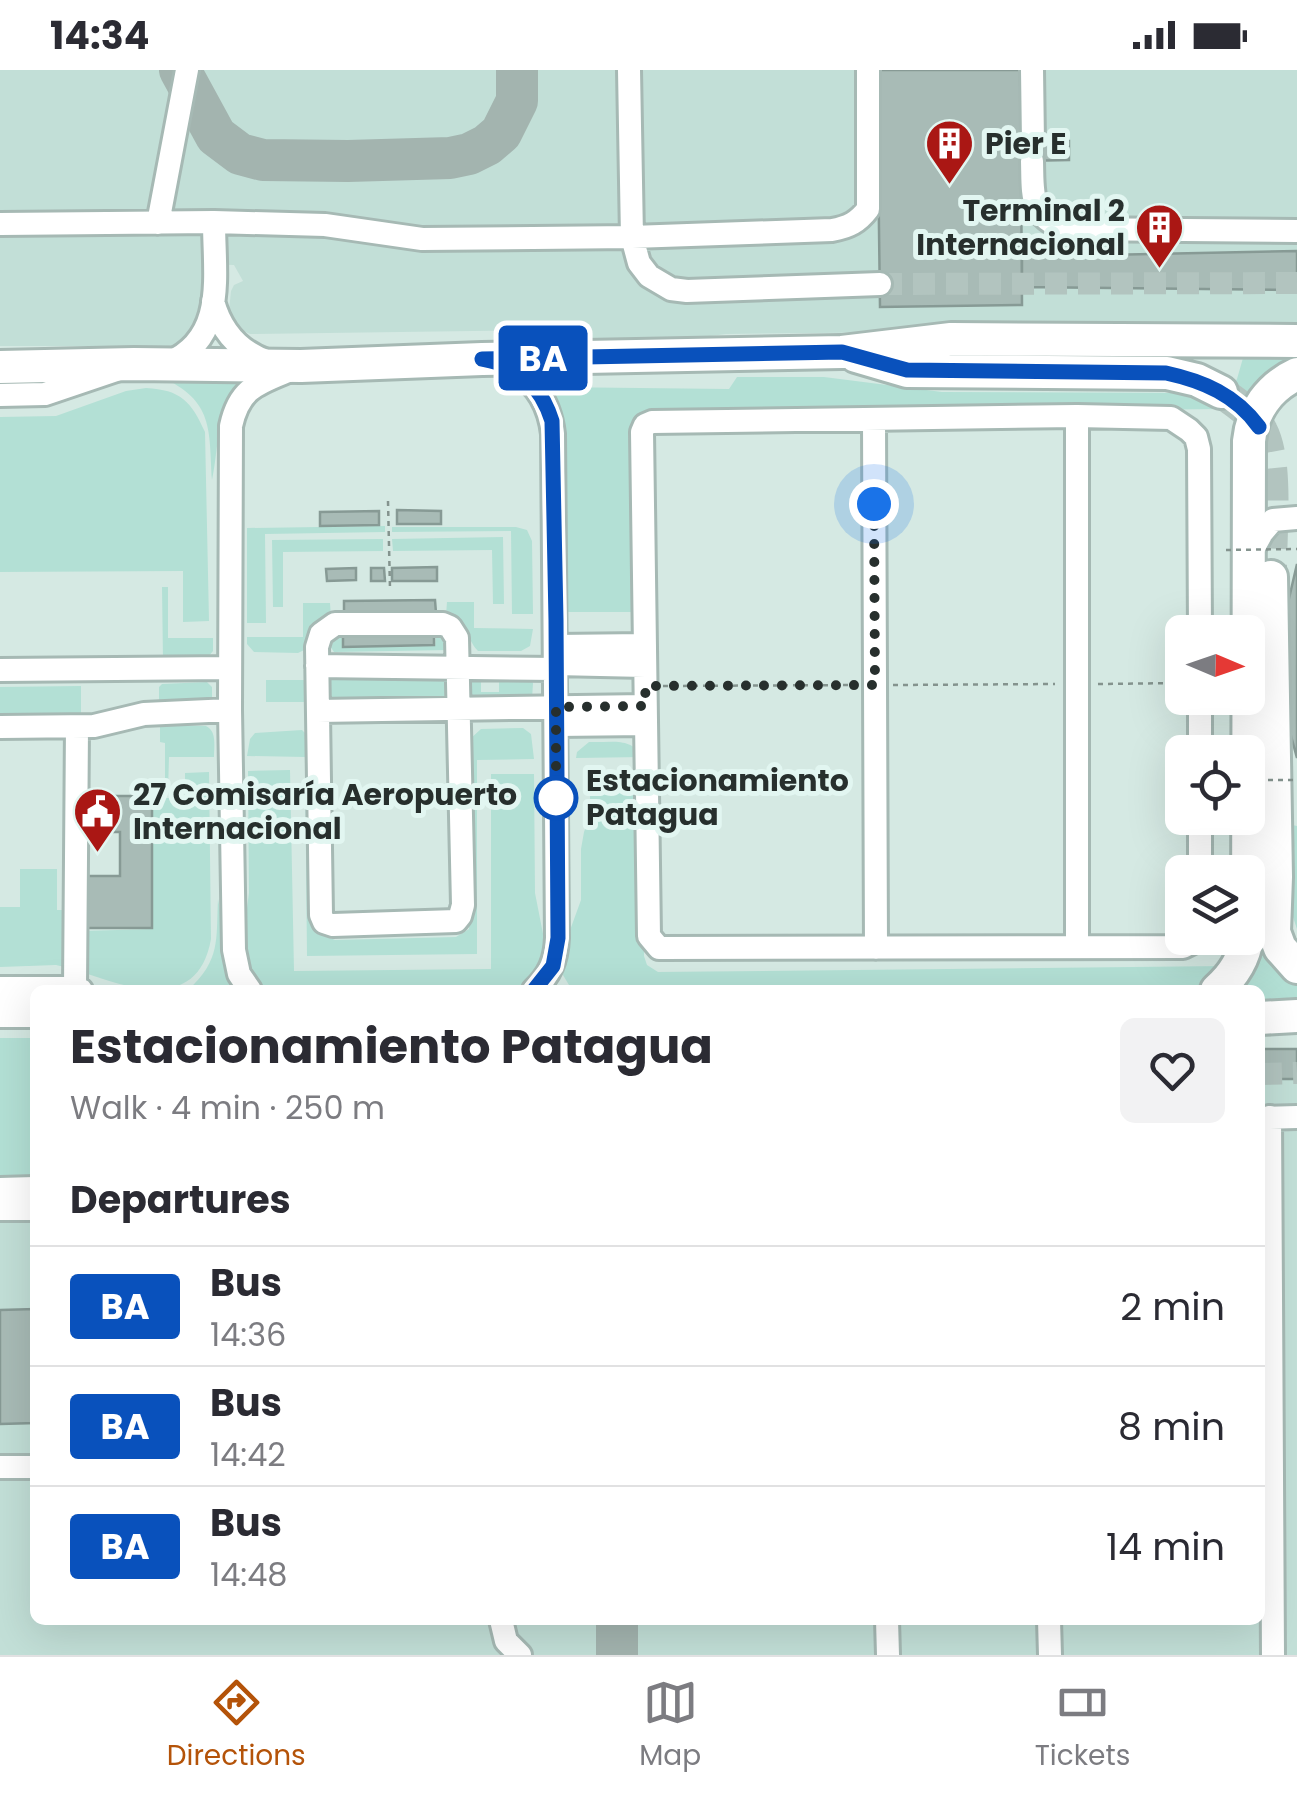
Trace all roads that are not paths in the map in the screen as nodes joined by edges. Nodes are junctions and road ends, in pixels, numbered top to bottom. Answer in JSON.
{"nodes":[{"id":1,"x":187,"y":70,"type":"edge"},
{"id":2,"x":629,"y":70,"type":"edge"},
{"id":3,"x":868,"y":70,"type":"edge"},
{"id":4,"x":1032,"y":70,"type":"edge"},
{"id":5,"x":214,"y":222,"type":"junction"},
{"id":6,"x":158,"y":223,"type":"junction"},
{"id":7,"x":0,"y":224,"type":"edge"},
{"id":8,"x":1297,"y":230,"type":"edge"},
{"id":9,"x":632,"y":237,"type":"junction"},
{"id":10,"x":880,"y":284,"type":"tunnel mouth"},
{"id":11,"x":213,"y":301,"type":"junction"},
{"id":12,"x":1297,"y":342,"type":"edge"},
{"id":13,"x":842,"y":352,"type":"junction"},
{"id":14,"x":482,"y":359,"type":"junction"},
{"id":15,"x":149,"y":364,"type":"junction"},
{"id":16,"x":289,"y":365,"type":"junction"},
{"id":17,"x":0,"y":367,"type":"edge"},
{"id":18,"x":1297,"y":374,"type":"edge"},
{"id":19,"x":1222,"y":392,"type":"tunnel mouth"},
{"id":20,"x":0,"y":395,"type":"edge"},
{"id":21,"x":1297,"y":395,"type":"edge"},
{"id":22,"x":1077,"y":416,"type":"junction"},
{"id":23,"x":874,"y":420,"type":"junction"},
{"id":24,"x":1249,"y":454,"type":"junction"},
{"id":25,"x":1297,"y":518,"type":"edge"},
{"id":26,"x":1261,"y":556,"type":"edge"},
{"id":27,"x":1200,"y":615,"type":"edge"},
{"id":28,"x":556,"y":660,"type":"junction"},
{"id":29,"x":317,"y":666,"type":"junction"},
{"id":30,"x":459,"y":667,"type":"junction"},
{"id":31,"x":230,"y":668,"type":"junction"},
{"id":32,"x":0,"y":670,"type":"edge"},
{"id":33,"x":645,"y":686,"type":"junction"},
{"id":34,"x":459,"y":708,"type":"junction"},
{"id":35,"x":230,"y":710,"type":"junction"},
{"id":36,"x":318,"y":711,"type":"junction"},
{"id":37,"x":556,"y":716,"type":"junction"},
{"id":38,"x":0,"y":727,"type":"edge"},
{"id":39,"x":77,"y":727,"type":"junction"},
{"id":40,"x":1250,"y":855,"type":"edge"},
{"id":41,"x":1276,"y":877,"type":"junction"},
{"id":42,"x":1297,"y":942,"type":"edge"},
{"id":43,"x":1077,"y":947,"type":"junction"},
{"id":44,"x":1165,"y":947,"type":"edge"},
{"id":45,"x":876,"y":948,"type":"junction"},
{"id":46,"x":1242,"y":955,"type":"edge"},
{"id":47,"x":1297,"y":967,"type":"edge"},
{"id":48,"x":78,"y":985,"type":"edge"},
{"id":49,"x":247,"y":985,"type":"edge"},
{"id":50,"x":538,"y":985,"type":"edge"},
{"id":51,"x":1222,"y":985,"type":"edge"},
{"id":52,"x":0,"y":988,"type":"edge"},
{"id":53,"x":30,"y":988,"type":"edge"},
{"id":54,"x":0,"y":1011,"type":"edge"},
{"id":55,"x":30,"y":1011,"type":"edge"},
{"id":56,"x":1297,"y":1016,"type":"edge"},
{"id":57,"x":1265,"y":1018,"type":"edge"},
{"id":58,"x":1265,"y":1118,"type":"edge"},
{"id":59,"x":1297,"y":1118,"type":"edge"},
{"id":60,"x":0,"y":1188,"type":"edge"},
{"id":61,"x":30,"y":1188,"type":"edge"},
{"id":62,"x":0,"y":1209,"type":"edge"},
{"id":63,"x":30,"y":1209,"type":"edge"},
{"id":64,"x":30,"y":1467,"type":"edge"},
{"id":65,"x":0,"y":1468,"type":"edge"},
{"id":66,"x":502,"y":1625,"type":"edge"},
{"id":67,"x":887,"y":1625,"type":"edge"},
{"id":68,"x":1050,"y":1625,"type":"edge"},
{"id":69,"x":520,"y":1655,"type":"edge"},
{"id":70,"x":888,"y":1655,"type":"edge"},
{"id":71,"x":1050,"y":1655,"type":"edge"},
{"id":72,"x":1273,"y":1655,"type":"edge"}],
"edges":[{"from":1,"to":6,"type":"street"},
{"from":2,"to":9,"type":"street"},
{"from":3,"to":9,"type":"street"},
{"from":4,"to":8,"type":"street"},
{"from":5,"to":6,"type":"street"},
{"from":5,"to":9,"type":"street"},
{"from":5,"to":11,"type":"street"},
{"from":6,"to":7,"type":"street"},
{"from":9,"to":10,"type":"street"},
{"from":11,"to":15,"type":"street"},
{"from":11,"to":16,"type":"street"},
{"from":12,"to":13,"type":"highway"},
{"from":13,"to":14,"type":"highway"},
{"from":13,"to":19,"type":"highway"},
{"from":14,"to":16,"type":"highway"},
{"from":14,"to":28,"type":"street"},
{"from":15,"to":16,"type":"highway"},
{"from":15,"to":17,"type":"highway"},
{"from":15,"to":20,"type":"street"},
{"from":16,"to":31,"type":"street"},
{"from":18,"to":24,"type":"highway"},
{"from":21,"to":24,"type":"highway"},
{"from":22,"to":23,"type":"street"},
{"from":22,"to":27,"type":"street"},
{"from":22,"to":43,"type":"street"},
{"from":23,"to":33,"type":"street"},
{"from":23,"to":45,"type":"street"},
{"from":24,"to":26,"type":"highway"},
{"from":25,"to":26,"type":"street"},
{"from":26,"to":40,"type":"highway"},
{"from":26,"to":41,"type":"highway"},
{"from":28,"to":30,"type":"street"},
{"from":28,"to":33,"type":"street"},
{"from":28,"to":37,"type":"street"},
{"from":29,"to":30,"type":"street"},
{"from":29,"to":30,"type":"street"},
{"from":29,"to":36,"type":"street"},
{"from":30,"to":34,"type":"street"},
{"from":31,"to":32,"type":"street"},
{"from":31,"to":35,"type":"street"},
{"from":33,"to":37,"type":"street"},
{"from":33,"to":45,"type":"street"},
{"from":34,"to":36,"type":"street"},
{"from":34,"to":36,"type":"street"},
{"from":34,"to":37,"type":"street"},
{"from":35,"to":39,"type":"street"},
{"from":35,"to":49,"type":"street"},
{"from":37,"to":50,"type":"street"},
{"from":38,"to":39,"type":"street"},
{"from":39,"to":48,"type":"street"},
{"from":41,"to":42,"type":"highway"},
{"from":41,"to":47,"type":"highway"},
{"from":43,"to":44,"type":"street"},
{"from":43,"to":45,"type":"street"},
{"from":46,"to":51,"type":"highway"},
{"from":52,"to":53,"type":"street"},
{"from":54,"to":55,"type":"highway"},
{"from":56,"to":57,"type":"highway"},
{"from":58,"to":59,"type":"street"},
{"from":58,"to":72,"type":"street"},
{"from":60,"to":61,"type":"street"},
{"from":62,"to":63,"type":"street"},
{"from":64,"to":65,"type":"street"},
{"from":66,"to":69,"type":"street"},
{"from":67,"to":70,"type":"street"},
{"from":68,"to":71,"type":"street"}]}
